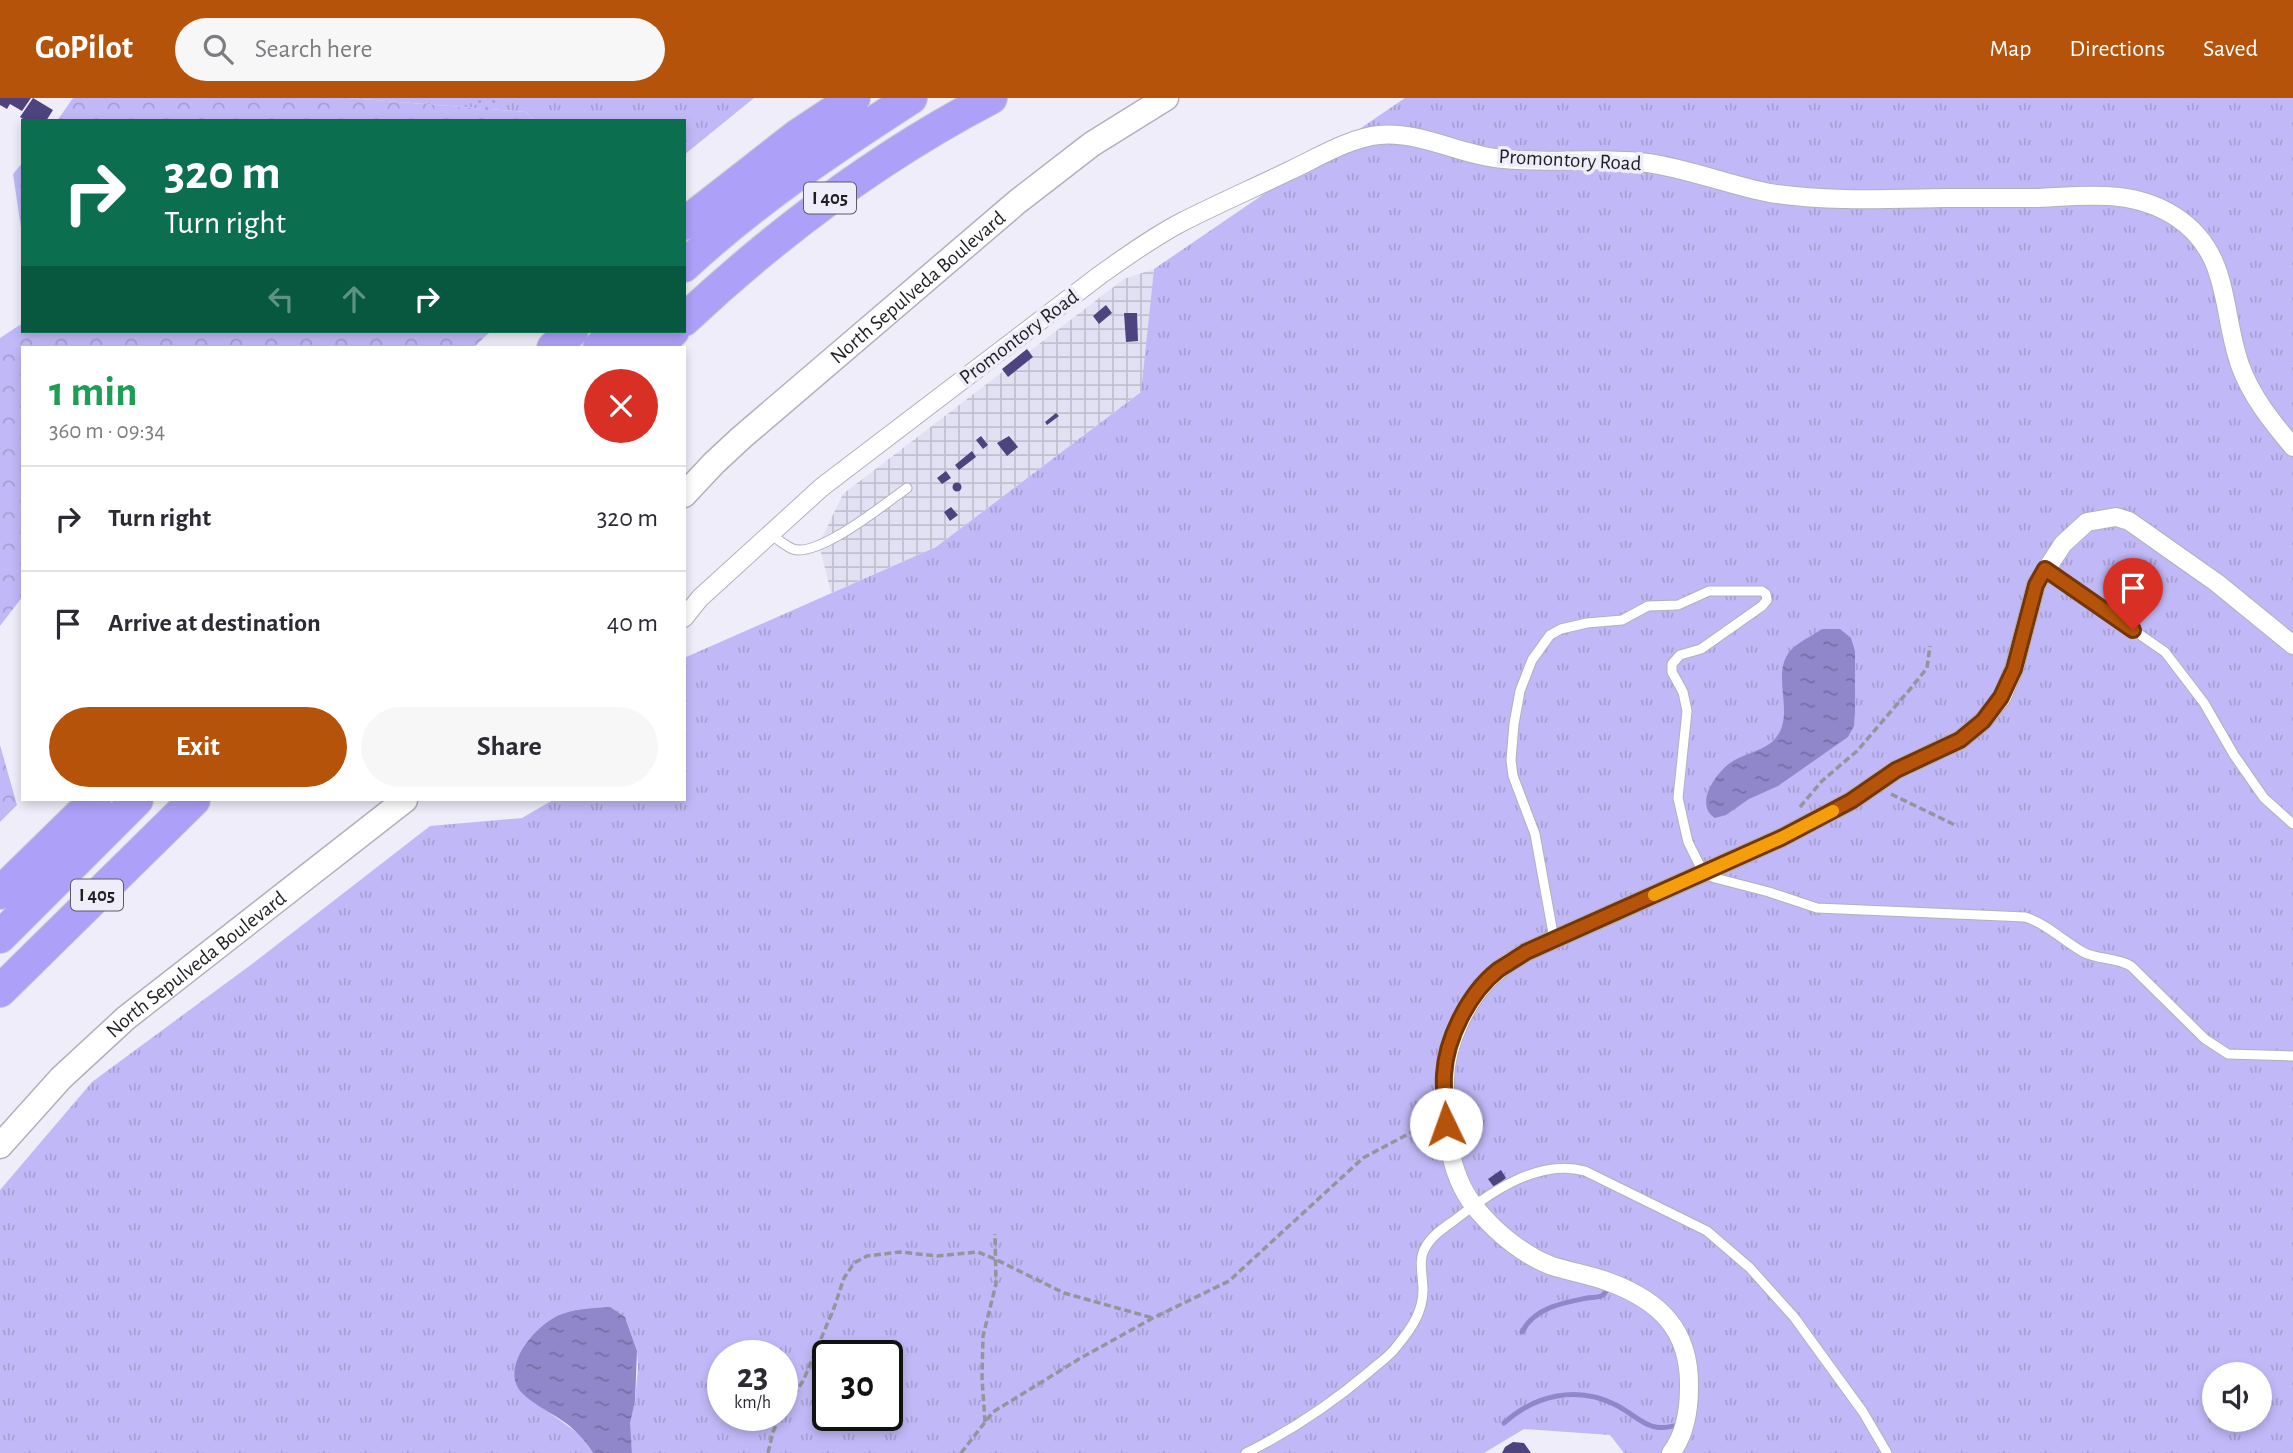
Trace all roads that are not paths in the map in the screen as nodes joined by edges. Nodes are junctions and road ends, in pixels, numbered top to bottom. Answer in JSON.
{"nodes":[{"id":1,"x":854,"y":98,"type":"edge"},
{"id":2,"x":911,"y":98,"type":"edge"},
{"id":3,"x":951,"y":98,"type":"edge"},
{"id":4,"x":991,"y":98,"type":"edge"},
{"id":5,"x":1166,"y":98,"type":"edge"},
{"id":6,"x":686,"y":222,"type":"edge"},
{"id":7,"x":686,"y":264,"type":"edge"},
{"id":8,"x":686,"y":291,"type":"edge"},
{"id":9,"x":686,"y":318,"type":"edge"},
{"id":10,"x":570,"y":333,"type":"edge"},
{"id":11,"x":615,"y":333,"type":"edge"},
{"id":12,"x":643,"y":333,"type":"edge"},
{"id":13,"x":671,"y":333,"type":"edge"},
{"id":14,"x":556,"y":346,"type":"edge"},
{"id":15,"x":601,"y":346,"type":"edge"},
{"id":16,"x":629,"y":346,"type":"edge"},
{"id":17,"x":657,"y":346,"type":"edge"},
{"id":18,"x":2293,"y":447,"type":"edge"},
{"id":19,"x":907,"y":488,"type":"dead end"},
{"id":20,"x":686,"y":493,"type":"edge"},
{"id":21,"x":770,"y":534,"type":"junction"},
{"id":22,"x":2045,"y":569,"type":"junction"},
{"id":23,"x":686,"y":616,"type":"edge"},
{"id":24,"x":2293,"y":645,"type":"edge"},
{"id":25,"x":95,"y":801,"type":"edge"},
{"id":26,"x":136,"y":801,"type":"edge"},
{"id":27,"x":166,"y":801,"type":"edge"},
{"id":28,"x":193,"y":801,"type":"edge"},
{"id":29,"x":404,"y":801,"type":"edge"},
{"id":30,"x":2293,"y":824,"type":"edge"},
{"id":31,"x":1703,"y":872,"type":"junction"},
{"id":32,"x":0,"y":893,"type":"edge"},
{"id":33,"x":0,"y":937,"type":"edge"},
{"id":34,"x":1554,"y":939,"type":"junction"},
{"id":35,"x":0,"y":963,"type":"edge"},
{"id":36,"x":0,"y":991,"type":"edge"},
{"id":37,"x":2293,"y":1056,"type":"edge"},
{"id":38,"x":0,"y":1146,"type":"edge"},
{"id":39,"x":1474,"y":1206,"type":"junction"},
{"id":40,"x":1246,"y":1453,"type":"edge"},
{"id":41,"x":1671,"y":1453,"type":"edge"},
{"id":42,"x":1887,"y":1453,"type":"edge"}],
"edges":[{"from":1,"to":6,"type":"highway"},
{"from":2,"to":7,"type":"highway"},
{"from":3,"to":8,"type":"highway"},
{"from":4,"to":9,"type":"highway","number":"I 405"},
{"from":5,"to":20,"type":"main road","name":"North Sepulveda Boulevard"},
{"from":10,"to":14,"type":"highway"},
{"from":11,"to":15,"type":"highway"},
{"from":12,"to":16,"type":"highway"},
{"from":13,"to":17,"type":"highway"},
{"from":18,"to":21,"type":"street","name":"Promontory Road"},
{"from":19,"to":21,"type":"lane"},
{"from":21,"to":23,"type":"street","name":"Promontory Road"},
{"from":22,"to":24,"type":"street"},
{"from":22,"to":30,"type":"lane"},
{"from":22,"to":31,"type":"street"},
{"from":25,"to":32,"type":"highway"},
{"from":26,"to":33,"type":"highway"},
{"from":27,"to":35,"type":"highway"},
{"from":28,"to":36,"type":"highway","number":"I 405"},
{"from":29,"to":38,"type":"main road","name":"North Sepulveda Boulevard"},
{"from":31,"to":34,"type":"street"},
{"from":31,"to":34,"type":"lane"},
{"from":31,"to":37,"type":"lane"},
{"from":34,"to":39,"type":"street"},
{"from":39,"to":40,"type":"lane"},
{"from":39,"to":41,"type":"street"},
{"from":39,"to":42,"type":"lane"}]}
